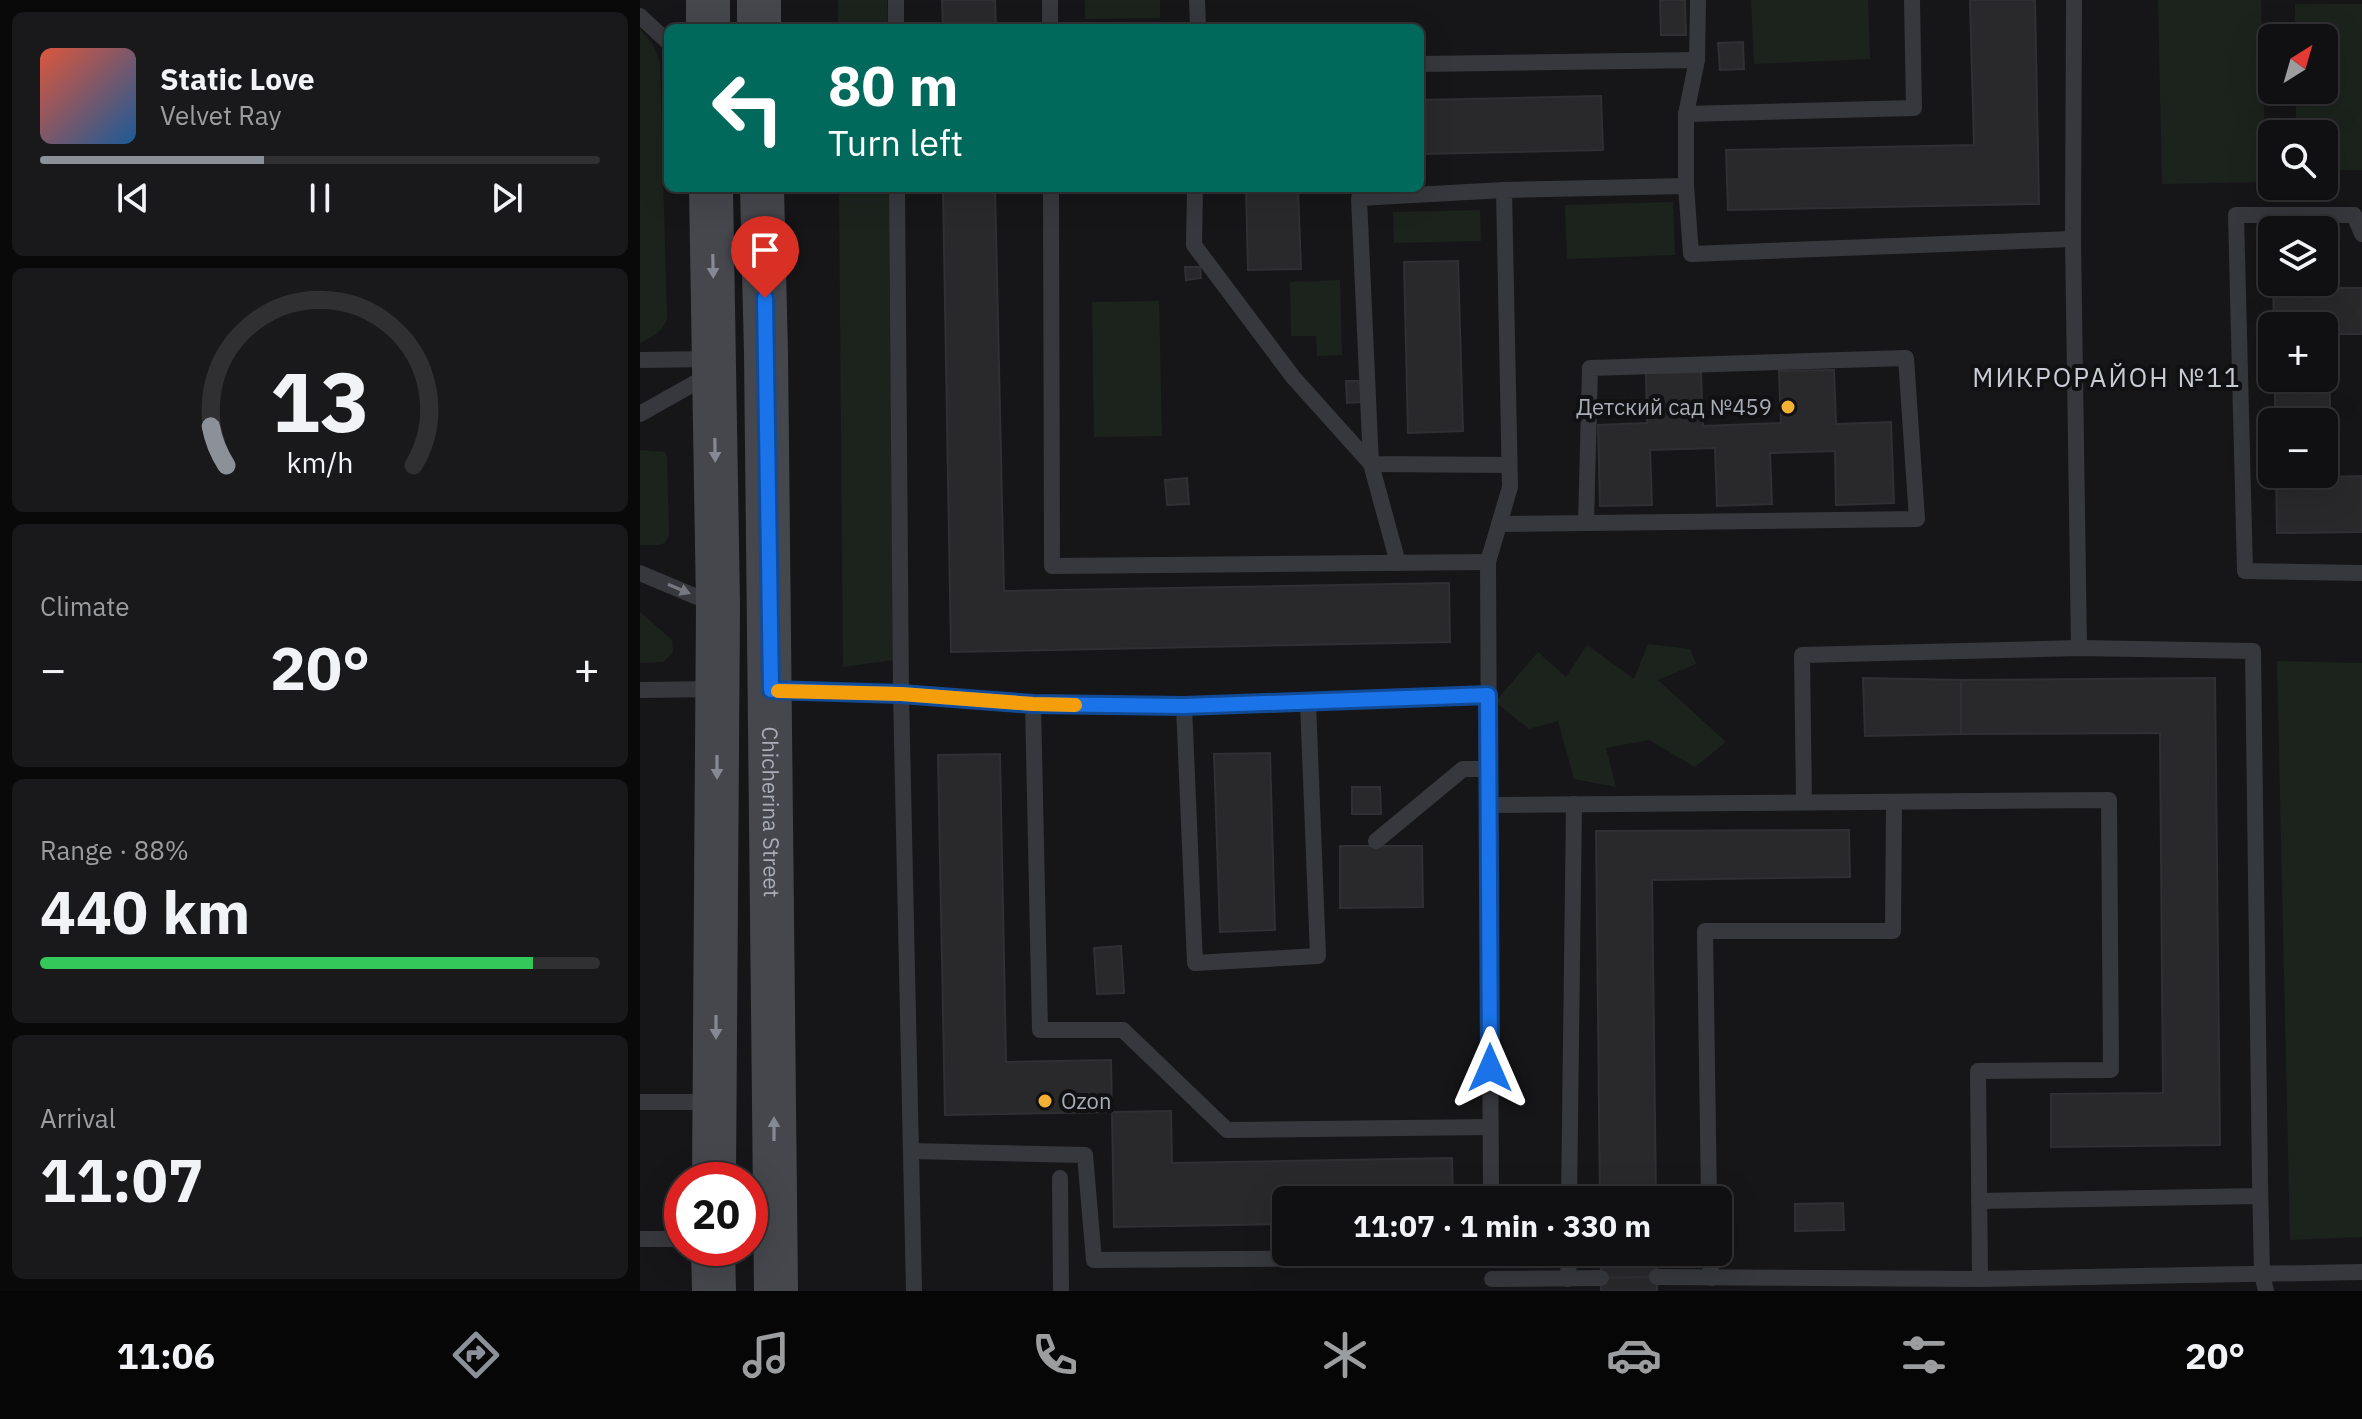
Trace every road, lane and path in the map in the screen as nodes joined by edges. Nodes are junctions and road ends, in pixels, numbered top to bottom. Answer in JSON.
{"nodes":[{"id":1,"x":708,"y":0,"type":"edge"},
{"id":2,"x":759,"y":0,"type":"edge"},
{"id":3,"x":896,"y":0,"type":"edge"},
{"id":4,"x":1050,"y":0,"type":"edge"},
{"id":5,"x":1197,"y":0,"type":"edge"},
{"id":6,"x":1698,"y":0,"type":"edge"},
{"id":7,"x":1912,"y":0,"type":"edge"},
{"id":8,"x":2074,"y":0,"type":"edge"},
{"id":9,"x":640,"y":16,"type":"edge"},
{"id":10,"x":708,"y":24,"type":"edge"},
{"id":11,"x":759,"y":24,"type":"edge"},
{"id":12,"x":896,"y":24,"type":"edge"},
{"id":13,"x":1050,"y":24,"type":"edge"},
{"id":14,"x":1198,"y":24,"type":"edge"},
{"id":15,"x":664,"y":38,"type":"edge"},
{"id":16,"x":1697,"y":60,"type":"junction"},
{"id":17,"x":1424,"y":64,"type":"edge"},
{"id":18,"x":1686,"y":114,"type":"junction"},
{"id":19,"x":1686,"y":186,"type":"junction"},
{"id":20,"x":1504,"y":190,"type":"junction"},
{"id":21,"x":711,"y":192,"type":"edge"},
{"id":22,"x":762,"y":192,"type":"edge"},
{"id":23,"x":897,"y":192,"type":"edge"},
{"id":24,"x":1051,"y":192,"type":"edge"},
{"id":25,"x":1195,"y":192,"type":"edge"},
{"id":26,"x":2362,"y":234,"type":"edge"},
{"id":27,"x":2073,"y":239,"type":"junction"},
{"id":28,"x":766,"y":353,"type":"junction"},
{"id":29,"x":640,"y":360,"type":"edge"},
{"id":30,"x":714,"y":365,"type":"junction"},
{"id":31,"x":640,"y":414,"type":"edge"},
{"id":32,"x":1371,"y":464,"type":"junction"},
{"id":33,"x":1509,"y":465,"type":"junction"},
{"id":34,"x":1586,"y":523,"type":"junction"},
{"id":35,"x":1499,"y":524,"type":"junction"},
{"id":36,"x":1488,"y":562,"type":"junction"},
{"id":37,"x":1398,"y":563,"type":"junction"},
{"id":38,"x":640,"y":573,"type":"edge"},
{"id":39,"x":2362,"y":573,"type":"edge"},
{"id":40,"x":718,"y":605,"type":"junction"},
{"id":41,"x":2079,"y":648,"type":"junction"},
{"id":42,"x":717,"y":689,"type":"junction"},
{"id":43,"x":640,"y":690,"type":"edge"},
{"id":44,"x":771,"y":690,"type":"junction"},
{"id":45,"x":901,"y":694,"type":"junction"},
{"id":46,"x":1488,"y":695,"type":"junction"},
{"id":47,"x":1308,"y":703,"type":"junction"},
{"id":48,"x":1033,"y":704,"type":"junction"},
{"id":49,"x":1184,"y":706,"type":"junction"},
{"id":50,"x":1490,"y":769,"type":"junction"},
{"id":51,"x":1804,"y":802,"type":"junction"},
{"id":52,"x":1894,"y":802,"type":"junction"},
{"id":53,"x":1574,"y":804,"type":"junction"},
{"id":54,"x":1490,"y":805,"type":"junction"},
{"id":55,"x":1376,"y":841,"type":"dead end"},
{"id":56,"x":640,"y":1102,"type":"edge"},
{"id":57,"x":716,"y":1102,"type":"junction"},
{"id":58,"x":1490,"y":1127,"type":"junction"},
{"id":59,"x":911,"y":1151,"type":"junction"},
{"id":60,"x":714,"y":1162,"type":"edge"},
{"id":61,"x":1060,"y":1178,"type":"dead end"},
{"id":62,"x":1491,"y":1186,"type":"edge"},
{"id":63,"x":1569,"y":1186,"type":"edge"},
{"id":64,"x":1709,"y":1186,"type":"edge"},
{"id":65,"x":2260,"y":1196,"type":"junction"},
{"id":66,"x":1979,"y":1201,"type":"junction"},
{"id":67,"x":640,"y":1239,"type":"edge"},
{"id":68,"x":664,"y":1239,"type":"edge"},
{"id":69,"x":1272,"y":1257,"type":"edge"},
{"id":70,"x":713,"y":1266,"type":"edge"},
{"id":71,"x":1568,"y":1266,"type":"edge"},
{"id":72,"x":1711,"y":1266,"type":"edge"},
{"id":73,"x":2362,"y":1272,"type":"edge"},
{"id":74,"x":2262,"y":1274,"type":"junction"},
{"id":75,"x":1657,"y":1277,"type":"dead end"},
{"id":76,"x":1601,"y":1278,"type":"dead end"},
{"id":77,"x":1711,"y":1278,"type":"junction"},
{"id":78,"x":1568,"y":1279,"type":"junction"},
{"id":79,"x":1980,"y":1279,"type":"junction"},
{"id":80,"x":2118,"y":1283,"type":"edge"},
{"id":81,"x":1493,"y":1285,"type":"edge"},
{"id":82,"x":714,"y":1291,"type":"edge"},
{"id":83,"x":776,"y":1291,"type":"edge"},
{"id":84,"x":914,"y":1291,"type":"edge"},
{"id":85,"x":1061,"y":1291,"type":"edge"},
{"id":86,"x":2266,"y":1291,"type":"edge"}],
"edges":[{"from":1,"to":10,"type":"main road"},
{"from":2,"to":11,"type":"main road"},
{"from":3,"to":12,"type":"lane"},
{"from":4,"to":13,"type":"lane"},
{"from":5,"to":14,"type":"lane"},
{"from":6,"to":16,"type":"lane"},
{"from":7,"to":18,"type":"lane"},
{"from":8,"to":27,"type":"lane"},
{"from":9,"to":15,"type":"lane"},
{"from":16,"to":17,"type":"lane"},
{"from":16,"to":18,"type":"lane"},
{"from":18,"to":19,"type":"lane"},
{"from":19,"to":20,"type":"lane"},
{"from":19,"to":27,"type":"lane"},
{"from":20,"to":32,"type":"lane"},
{"from":20,"to":33,"type":"lane"},
{"from":21,"to":30,"type":"main road","one_way":true},
{"from":22,"to":28,"type":"main road","name":"Chicherina Street"},
{"from":23,"to":45,"type":"lane"},
{"from":24,"to":37,"type":"lane"},
{"from":25,"to":32,"type":"lane"},
{"from":26,"to":39,"type":"lane"},
{"from":27,"to":41,"type":"lane"},
{"from":28,"to":30,"type":"main road"},
{"from":28,"to":44,"type":"main road","name":"Chicherina Street"},
{"from":29,"to":30,"type":"lane"},
{"from":30,"to":31,"type":"lane"},
{"from":30,"to":40,"type":"main road","one_way":true},
{"from":32,"to":33,"type":"lane"},
{"from":32,"to":37,"type":"lane"},
{"from":33,"to":35,"type":"lane"},
{"from":34,"to":34,"type":"lane"},
{"from":34,"to":35,"type":"lane"},
{"from":35,"to":36,"type":"lane"},
{"from":36,"to":37,"type":"lane"},
{"from":36,"to":46,"type":"lane"},
{"from":38,"to":40,"type":"lane","one_way":true},
{"from":40,"to":42,"type":"main road"},
{"from":41,"to":51,"type":"lane"},
{"from":41,"to":65,"type":"lane"},
{"from":42,"to":43,"type":"lane"},
{"from":42,"to":57,"type":"main road","one_way":true},
{"from":44,"to":45,"type":"lane"},
{"from":83,"to":44,"type":"main road","name":"Chicherina Street","one_way":true},
{"from":45,"to":48,"type":"lane"},
{"from":45,"to":59,"type":"lane"},
{"from":46,"to":47,"type":"lane"},
{"from":46,"to":50,"type":"lane"},
{"from":47,"to":49,"type":"lane"},
{"from":47,"to":49,"type":"lane"},
{"from":48,"to":49,"type":"lane"},
{"from":48,"to":58,"type":"lane"},
{"from":50,"to":54,"type":"lane"},
{"from":50,"to":55,"type":"lane"},
{"from":51,"to":52,"type":"lane"},
{"from":51,"to":53,"type":"lane"},
{"from":52,"to":64,"type":"lane"},
{"from":52,"to":66,"type":"lane"},
{"from":53,"to":54,"type":"lane"},
{"from":53,"to":63,"type":"lane"},
{"from":54,"to":58,"type":"lane"},
{"from":56,"to":57,"type":"lane"},
{"from":57,"to":60,"type":"main road"},
{"from":58,"to":62,"type":"lane"},
{"from":59,"to":69,"type":"lane"},
{"from":59,"to":84,"type":"lane"},
{"from":61,"to":85,"type":"lane"},
{"from":65,"to":66,"type":"lane"},
{"from":65,"to":74,"type":"lane"},
{"from":66,"to":79,"type":"lane"},
{"from":67,"to":68,"type":"lane"},
{"from":70,"to":82,"type":"main road"},
{"from":71,"to":78,"type":"lane"},
{"from":72,"to":77,"type":"lane"},
{"from":73,"to":74,"type":"lane"},
{"from":74,"to":80,"type":"lane"},
{"from":74,"to":86,"type":"lane"},
{"from":75,"to":77,"type":"lane"},
{"from":76,"to":78,"type":"lane"},
{"from":77,"to":79,"type":"lane"},
{"from":78,"to":81,"type":"lane"},
{"from":79,"to":80,"type":"lane"}]}
